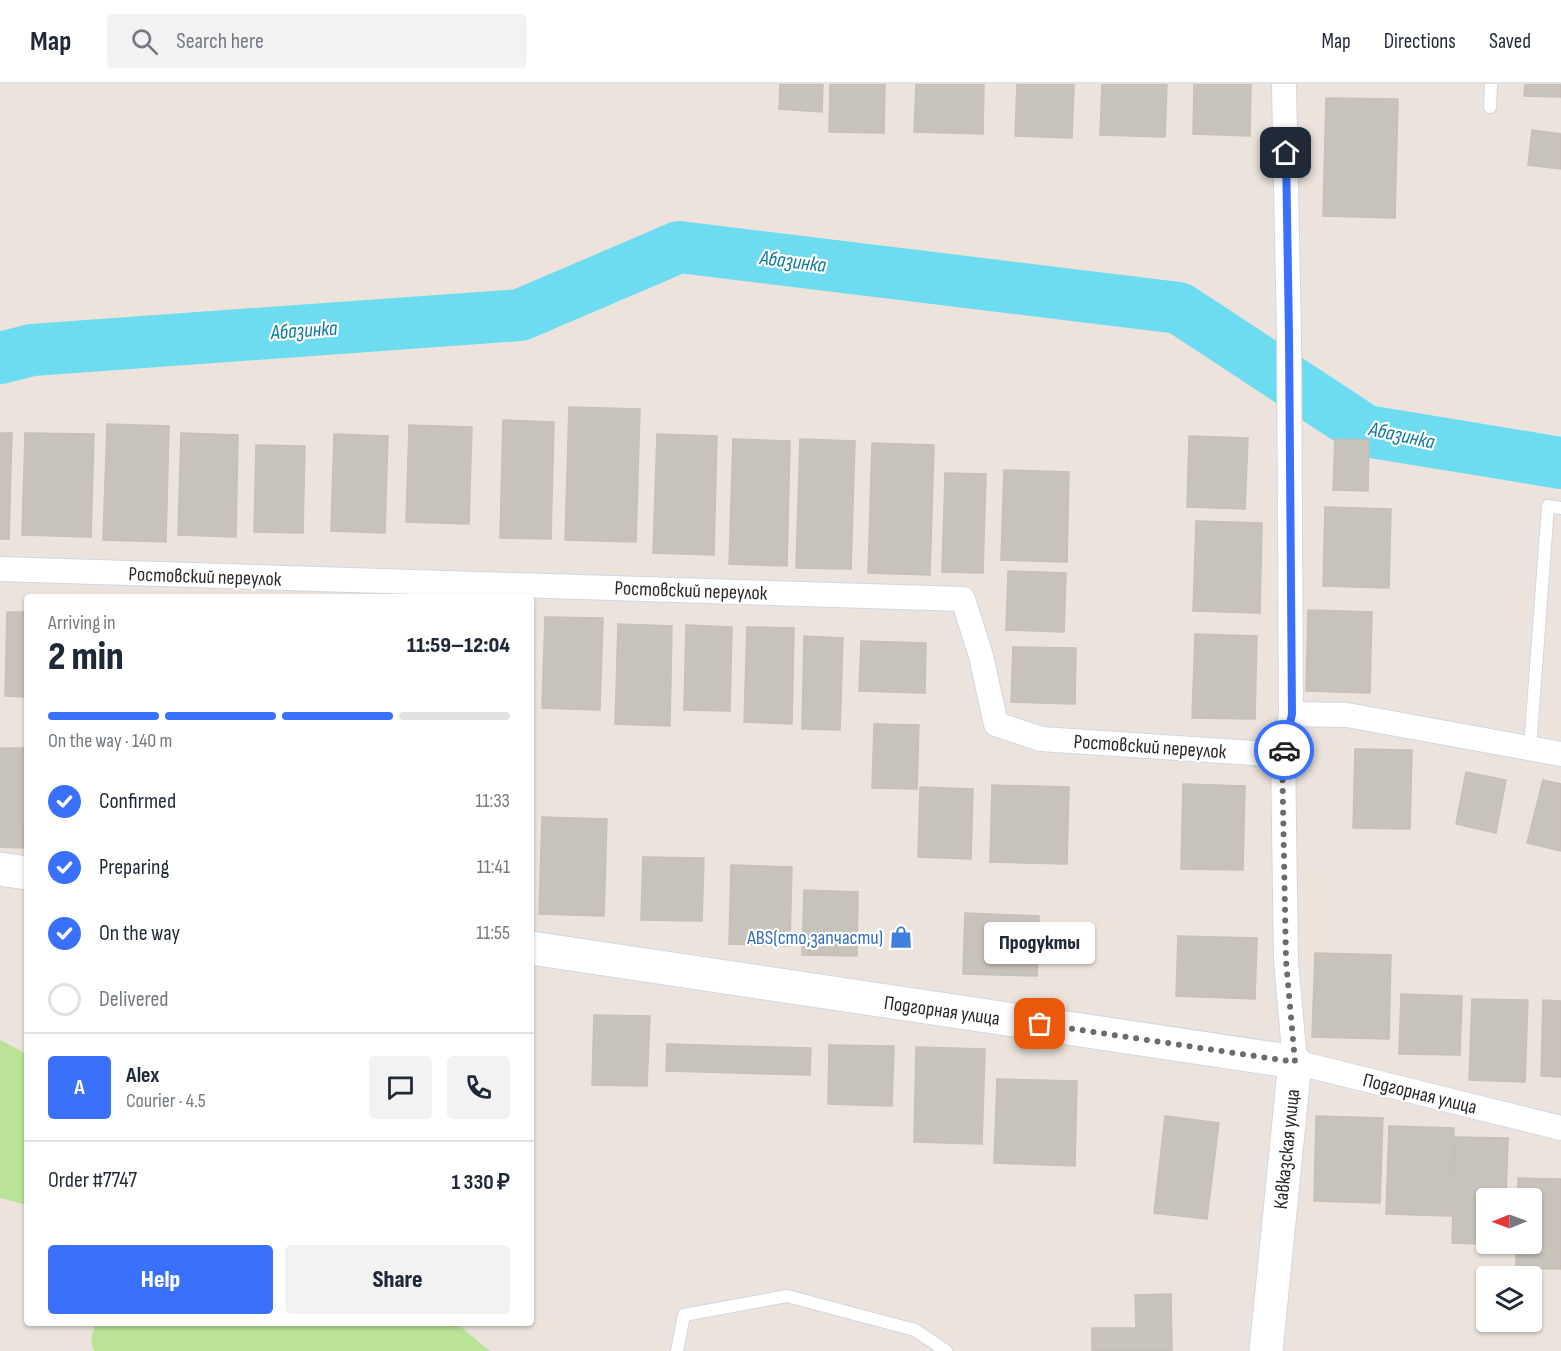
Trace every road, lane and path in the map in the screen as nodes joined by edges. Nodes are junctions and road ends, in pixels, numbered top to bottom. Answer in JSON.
{"nodes":[{"id":1,"x":1284,"y":84,"type":"edge"},
{"id":2,"x":1491,"y":84,"type":"edge"},
{"id":3,"x":1490,"y":107,"type":"dead end"},
{"id":4,"x":1561,"y":508,"type":"edge"},
{"id":5,"x":0,"y":569,"type":"edge"},
{"id":6,"x":1292,"y":714,"type":"junction"},
{"id":7,"x":1530,"y":748,"type":"junction"},
{"id":8,"x":1561,"y":754,"type":"edge"},
{"id":9,"x":1282,"y":755,"type":"junction"},
{"id":10,"x":0,"y":869,"type":"edge"},
{"id":11,"x":24,"y":873,"type":"edge"},
{"id":12,"x":534,"y":948,"type":"edge"},
{"id":13,"x":1295,"y":1062,"type":"junction"},
{"id":14,"x":1561,"y":1128,"type":"edge"},
{"id":15,"x":677,"y":1351,"type":"edge"},
{"id":16,"x":946,"y":1351,"type":"edge"},
{"id":17,"x":1266,"y":1351,"type":"edge"}],
"edges":[{"from":1,"to":6,"type":"street","name":"Кавказская улица"},
{"from":2,"to":3,"type":"lane"},
{"from":4,"to":7,"type":"lane"},
{"from":5,"to":9,"type":"street","name":"Ростовский переулок"},
{"from":6,"to":7,"type":"street"},
{"from":6,"to":9,"type":"street","name":"Кавказская улица"},
{"from":7,"to":8,"type":"street"},
{"from":9,"to":13,"type":"street","name":"Кавказская улица"},
{"from":10,"to":11,"type":"main road"},
{"from":12,"to":13,"type":"main road","name":"Подгорная улица"},
{"from":13,"to":14,"type":"street","name":"Подгорная улица"},
{"from":13,"to":17,"type":"main road","name":"Кавказская улица"},
{"from":15,"to":16,"type":"lane"}]}
